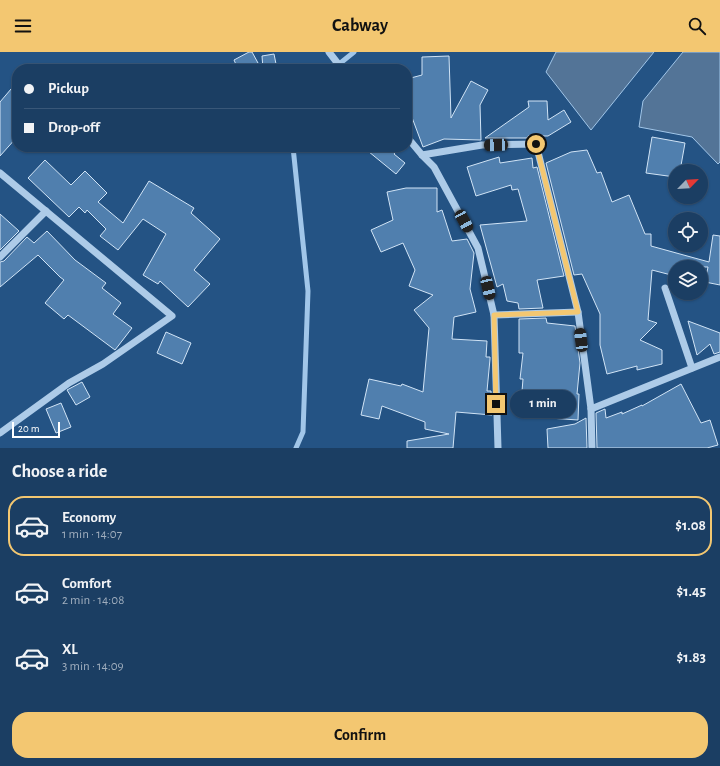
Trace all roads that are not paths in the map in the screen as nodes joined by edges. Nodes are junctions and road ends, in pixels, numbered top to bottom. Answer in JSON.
{"nodes":[{"id":1,"x":330,"y":53,"type":"edge"},
{"id":2,"x":338,"y":64,"type":"edge"},
{"id":3,"x":412,"y":143,"type":"edge"},
{"id":4,"x":422,"y":155,"type":"junction"},
{"id":5,"x":0,"y":173,"type":"edge"},
{"id":6,"x":46,"y":211,"type":"junction"},
{"id":7,"x":0,"y":257,"type":"edge"},
{"id":8,"x":665,"y":288,"type":"dead end"},
{"id":9,"x":578,"y":312,"type":"junction"},
{"id":10,"x":494,"y":315,"type":"junction"},
{"id":11,"x":720,"y":357,"type":"edge"},
{"id":12,"x":692,"y":368,"type":"junction"},
{"id":13,"x":591,"y":410,"type":"junction"},
{"id":14,"x":0,"y":433,"type":"edge"},
{"id":15,"x":498,"y":448,"type":"edge"},
{"id":16,"x":592,"y":448,"type":"edge"}],
"edges":[{"from":1,"to":2,"type":"street"},
{"from":3,"to":4,"type":"street"},
{"from":4,"to":9,"type":"street"},
{"from":4,"to":10,"type":"street"},
{"from":5,"to":6,"type":"street"},
{"from":6,"to":7,"type":"street"},
{"from":6,"to":14,"type":"street"},
{"from":8,"to":12,"type":"street"},
{"from":9,"to":10,"type":"street"},
{"from":9,"to":13,"type":"street"},
{"from":10,"to":15,"type":"street"},
{"from":11,"to":12,"type":"street"},
{"from":12,"to":13,"type":"street"},
{"from":13,"to":16,"type":"street"}]}
